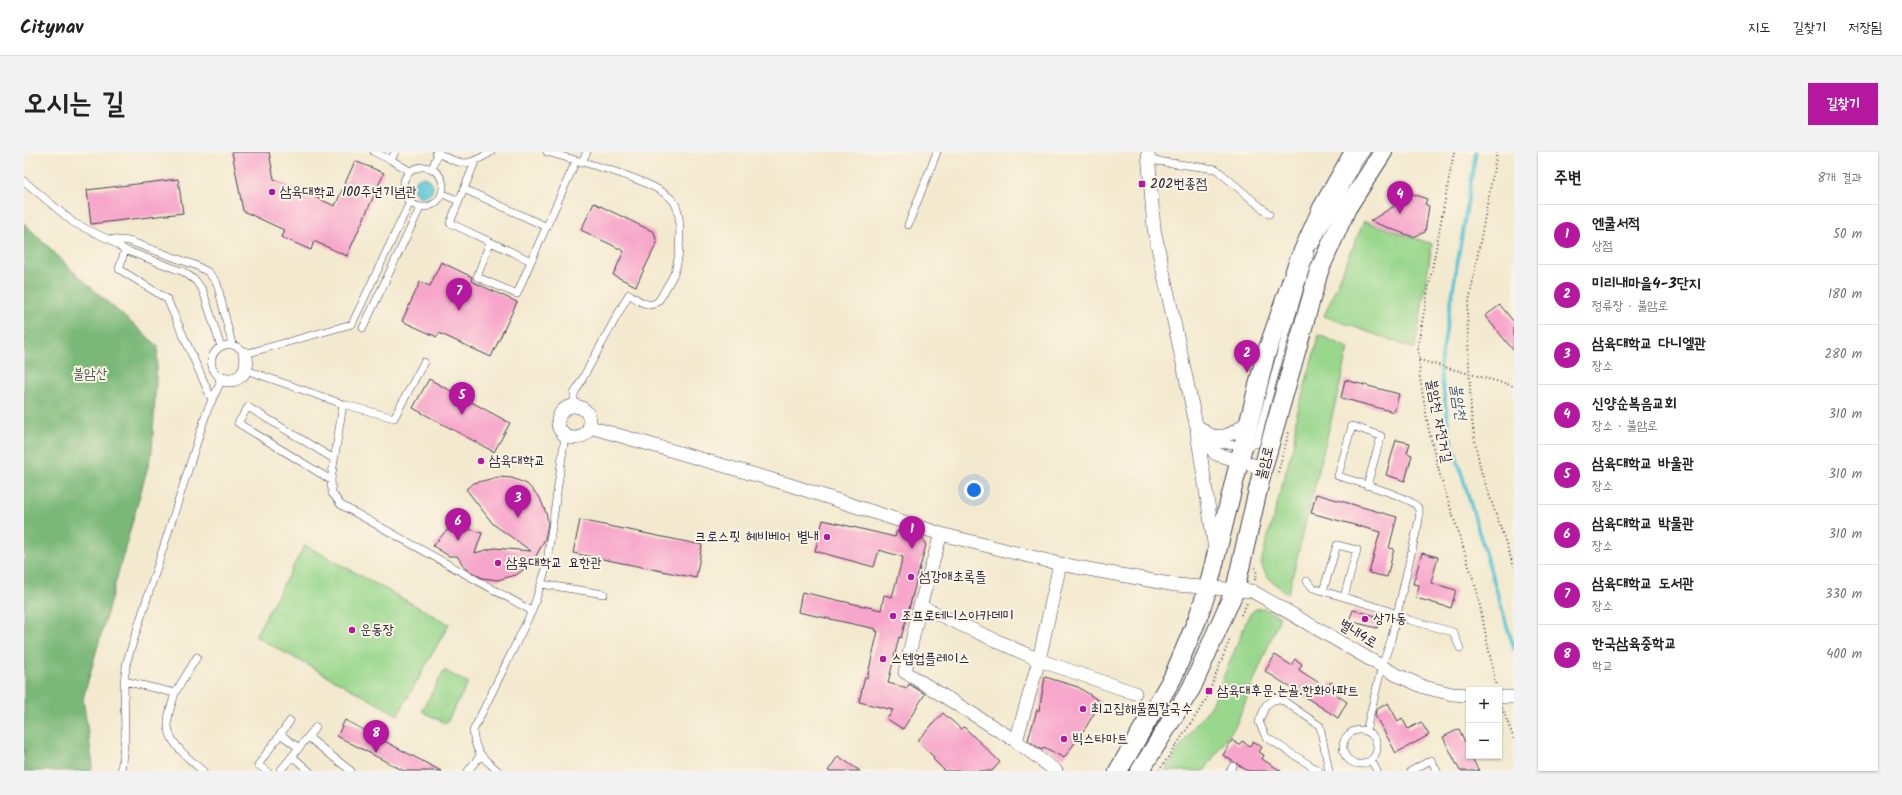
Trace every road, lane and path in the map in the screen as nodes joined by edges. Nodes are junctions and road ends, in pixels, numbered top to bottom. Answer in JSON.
{"nodes":[{"id":1,"x":374,"y":152,"type":"edge"},
{"id":2,"x":395,"y":152,"type":"edge"},
{"id":3,"x":491,"y":152,"type":"edge"},
{"id":4,"x":547,"y":152,"type":"edge"},
{"id":5,"x":587,"y":152,"type":"edge"},
{"id":6,"x":937,"y":152,"type":"edge"},
{"id":7,"x":1354,"y":152,"type":"edge"},
{"id":8,"x":1366,"y":152,"type":"edge"},
{"id":9,"x":1383,"y":152,"type":"edge"},
{"id":10,"x":1454,"y":152,"type":"edge"},
{"id":11,"x":1497,"y":152,"type":"edge"},
{"id":12,"x":437,"y":153,"type":"edge"},
{"id":13,"x":1148,"y":156,"type":"edge"},
{"id":14,"x":391,"y":160,"type":"junction"},
{"id":15,"x":475,"y":162,"type":"junction"},
{"id":16,"x":579,"y":162,"type":"junction"},
{"id":17,"x":432,"y":169,"type":"junction"},
{"id":18,"x":410,"y":172,"type":"junction"},
{"id":19,"x":24,"y":181,"type":"edge"},
{"id":20,"x":464,"y":189,"type":"junction"},
{"id":21,"x":443,"y":194,"type":"junction"},
{"id":22,"x":459,"y":201,"type":"junction"},
{"id":23,"x":410,"y":202,"type":"junction"},
{"id":24,"x":420,"y":208,"type":"junction"},
{"id":25,"x":1269,"y":214,"type":"dead end"},
{"id":26,"x":908,"y":225,"type":"dead end"},
{"id":27,"x":546,"y":227,"type":"junction"},
{"id":28,"x":108,"y":239,"type":"junction"},
{"id":29,"x":490,"y":242,"type":"junction"},
{"id":30,"x":125,"y":250,"type":"junction"},
{"id":31,"x":532,"y":261,"type":"junction"},
{"id":32,"x":362,"y":328,"type":"dead end"},
{"id":33,"x":232,"y":344,"type":"junction"},
{"id":34,"x":221,"y":346,"type":"junction"},
{"id":35,"x":245,"y":354,"type":"junction"},
{"id":36,"x":1419,"y":360,"type":"junction"},
{"id":37,"x":424,"y":362,"type":"dead end"},
{"id":38,"x":246,"y":370,"type":"junction"},
{"id":39,"x":1469,"y":375,"type":"junction"},
{"id":40,"x":222,"y":379,"type":"junction"},
{"id":41,"x":1514,"y":386,"type":"edge"},
{"id":42,"x":212,"y":400,"type":"junction"},
{"id":43,"x":343,"y":404,"type":"junction"},
{"id":44,"x":574,"y":406,"type":"junction"},
{"id":45,"x":1250,"y":419,"type":"junction"},
{"id":46,"x":1196,"y":424,"type":"junction"},
{"id":47,"x":590,"y":427,"type":"junction"},
{"id":48,"x":1289,"y":430,"type":"dead end"},
{"id":49,"x":565,"y":436,"type":"junction"},
{"id":50,"x":1208,"y":445,"type":"junction"},
{"id":51,"x":1242,"y":453,"type":"junction"},
{"id":52,"x":334,"y":459,"type":"junction"},
{"id":53,"x":1263,"y":468,"type":"junction"},
{"id":54,"x":331,"y":480,"type":"junction"},
{"id":55,"x":1275,"y":482,"type":"dead end"},
{"id":56,"x":1367,"y":486,"type":"junction"},
{"id":57,"x":941,"y":534,"type":"junction"},
{"id":58,"x":1216,"y":555,"type":"junction"},
{"id":59,"x":1060,"y":564,"type":"junction"},
{"id":60,"x":1255,"y":567,"type":"dead end"},
{"id":61,"x":1514,"y":567,"type":"edge"},
{"id":62,"x":1257,"y":574,"type":"dead end"},
{"id":63,"x":1307,"y":582,"type":"dead end"},
{"id":64,"x":541,"y":584,"type":"junction"},
{"id":65,"x":1208,"y":588,"type":"junction"},
{"id":66,"x":1235,"y":590,"type":"junction"},
{"id":67,"x":1323,"y":591,"type":"junction"},
{"id":68,"x":604,"y":594,"type":"dead end"},
{"id":69,"x":1344,"y":597,"type":"junction"},
{"id":70,"x":920,"y":606,"type":"junction"},
{"id":71,"x":532,"y":611,"type":"junction"},
{"id":72,"x":1397,"y":614,"type":"junction"},
{"id":73,"x":1460,"y":648,"type":"dead end"},
{"id":74,"x":197,"y":657,"type":"dead end"},
{"id":75,"x":1039,"y":660,"type":"junction"},
{"id":76,"x":1382,"y":666,"type":"junction"},
{"id":77,"x":124,"y":681,"type":"junction"},
{"id":78,"x":175,"y":693,"type":"junction"},
{"id":79,"x":1134,"y":693,"type":"dead end"},
{"id":80,"x":1466,"y":695,"type":"edge"},
{"id":81,"x":1503,"y":698,"type":"edge"},
{"id":82,"x":290,"y":721,"type":"dead end"},
{"id":83,"x":316,"y":727,"type":"dead end"},
{"id":84,"x":1366,"y":731,"type":"junction"},
{"id":85,"x":280,"y":734,"type":"junction"},
{"id":86,"x":308,"y":737,"type":"junction"},
{"id":87,"x":1514,"y":739,"type":"edge"},
{"id":88,"x":1016,"y":741,"type":"junction"},
{"id":89,"x":299,"y":748,"type":"junction"},
{"id":90,"x":292,"y":756,"type":"junction"},
{"id":91,"x":480,"y":756,"type":"junction"},
{"id":92,"x":1371,"y":760,"type":"junction"},
{"id":93,"x":121,"y":771,"type":"edge"},
{"id":94,"x":203,"y":771,"type":"edge"},
{"id":95,"x":267,"y":771,"type":"edge"},
{"id":96,"x":280,"y":771,"type":"edge"},
{"id":97,"x":309,"y":771,"type":"edge"},
{"id":98,"x":351,"y":771,"type":"edge"},
{"id":99,"x":468,"y":771,"type":"edge"},
{"id":100,"x":498,"y":771,"type":"edge"},
{"id":101,"x":1056,"y":771,"type":"edge"},
{"id":102,"x":1118,"y":771,"type":"edge"},
{"id":103,"x":1140,"y":771,"type":"edge"},
{"id":104,"x":1319,"y":771,"type":"edge"},
{"id":105,"x":1328,"y":771,"type":"edge"},
{"id":106,"x":1376,"y":771,"type":"edge"},
{"id":107,"x":1411,"y":771,"type":"edge"},
{"id":108,"x":1437,"y":771,"type":"edge"}],
"edges":[{"from":1,"to":14,"type":"lane"},
{"from":2,"to":14,"type":"lane"},
{"from":3,"to":15,"type":"lane"},
{"from":4,"to":16,"type":"lane"},
{"from":5,"to":16,"type":"lane"},
{"from":6,"to":26,"type":"lane"},
{"from":7,"to":45,"type":"street","name":"불암로"},
{"from":8,"to":51,"type":"lane"},
{"from":9,"to":53,"type":"street","name":"불암로"},
{"from":10,"to":36,"type":"path","name":"불암천 자전거길"},
{"from":11,"to":39,"type":"path"},
{"from":12,"to":15,"type":"lane"},
{"from":12,"to":17,"type":"lane"},
{"from":13,"to":25,"type":"lane"},
{"from":13,"to":46,"type":"street"},
{"from":14,"to":18,"type":"lane"},
{"from":15,"to":20,"type":"lane"},
{"from":16,"to":27,"type":"lane"},
{"from":16,"to":44,"type":"lane"},
{"from":17,"to":18,"type":"lane"},
{"from":17,"to":21,"type":"lane"},
{"from":18,"to":23,"type":"lane"},
{"from":19,"to":28,"type":"lane"},
{"from":20,"to":22,"type":"lane"},
{"from":20,"to":27,"type":"lane"},
{"from":21,"to":22,"type":"lane"},
{"from":21,"to":24,"type":"lane"},
{"from":22,"to":29,"type":"lane"},
{"from":23,"to":24,"type":"lane"},
{"from":23,"to":35,"type":"lane"},
{"from":24,"to":32,"type":"lane"},
{"from":27,"to":31,"type":"lane"},
{"from":28,"to":30,"type":"lane"},
{"from":28,"to":33,"type":"lane"},
{"from":29,"to":31,"type":"lane"},
{"from":29,"to":31,"type":"lane"},
{"from":30,"to":34,"type":"lane"},
{"from":30,"to":42,"type":"lane"},
{"from":33,"to":34,"type":"lane"},
{"from":33,"to":35,"type":"lane"},
{"from":34,"to":40,"type":"lane"},
{"from":35,"to":38,"type":"street"},
{"from":36,"to":39,"type":"path"},
{"from":36,"to":81,"type":"path","name":"불암천 자전거길"},
{"from":37,"to":43,"type":"lane"},
{"from":38,"to":40,"type":"street"},
{"from":38,"to":43,"type":"lane"},
{"from":39,"to":41,"type":"path"},
{"from":39,"to":61,"type":"path"},
{"from":40,"to":42,"type":"lane"},
{"from":42,"to":77,"type":"lane"},
{"from":43,"to":52,"type":"lane"},
{"from":44,"to":47,"type":"street"},
{"from":44,"to":49,"type":"street"},
{"from":45,"to":46,"type":"street"},
{"from":45,"to":51,"type":"street","name":"불암로"},
{"from":46,"to":50,"type":"street"},
{"from":46,"to":58,"type":"street"},
{"from":47,"to":49,"type":"street"},
{"from":47,"to":57,"type":"street","name":"별내4로"},
{"from":48,"to":55,"type":"path"},
{"from":49,"to":64,"type":"lane"},
{"from":50,"to":51,"type":"lane"},
{"from":50,"to":51,"type":"street"},
{"from":51,"to":53,"type":"street"},
{"from":51,"to":58,"type":"street","name":"불암로"},
{"from":52,"to":54,"type":"lane"},
{"from":52,"to":54,"type":"lane"},
{"from":53,"to":66,"type":"street","name":"불암로"},
{"from":54,"to":71,"type":"lane"},
{"from":56,"to":56,"type":"lane"},
{"from":56,"to":72,"type":"lane"},
{"from":57,"to":59,"type":"street","name":"별내4로"},
{"from":57,"to":70,"type":"street"},
{"from":58,"to":65,"type":"street","name":"불암로"},
{"from":59,"to":65,"type":"street","name":"별내4로"},
{"from":59,"to":75,"type":"street"},
{"from":60,"to":62,"type":"path"},
{"from":63,"to":67,"type":"lane"},
{"from":64,"to":68,"type":"lane"},
{"from":64,"to":71,"type":"lane"},
{"from":65,"to":66,"type":"street","name":"별내4로"},
{"from":65,"to":102,"type":"street","name":"불암로"},
{"from":66,"to":76,"type":"street","name":"별내4로"},
{"from":66,"to":103,"type":"street","name":"불암로"},
{"from":67,"to":69,"type":"lane"},
{"from":67,"to":69,"type":"lane"},
{"from":69,"to":72,"type":"lane"},
{"from":70,"to":75,"type":"street"},
{"from":70,"to":88,"type":"street"},
{"from":71,"to":91,"type":"lane"},
{"from":72,"to":73,"type":"lane"},
{"from":72,"to":76,"type":"lane"},
{"from":74,"to":78,"type":"lane"},
{"from":75,"to":79,"type":"street"},
{"from":75,"to":88,"type":"street"},
{"from":76,"to":80,"type":"street","name":"별내4로"},
{"from":76,"to":84,"type":"lane"},
{"from":77,"to":78,"type":"lane"},
{"from":77,"to":93,"type":"lane"},
{"from":78,"to":94,"type":"lane"},
{"from":81,"to":87,"type":"path","name":"불암천 자전거길"},
{"from":82,"to":85,"type":"lane"},
{"from":83,"to":86,"type":"lane"},
{"from":84,"to":92,"type":"lane"},
{"from":84,"to":92,"type":"lane"},
{"from":85,"to":89,"type":"lane"},
{"from":85,"to":95,"type":"lane"},
{"from":86,"to":89,"type":"lane"},
{"from":86,"to":98,"type":"lane"},
{"from":88,"to":101,"type":"street"},
{"from":89,"to":90,"type":"lane"},
{"from":90,"to":96,"type":"lane"},
{"from":90,"to":97,"type":"lane"},
{"from":91,"to":99,"type":"lane"},
{"from":91,"to":100,"type":"lane"},
{"from":92,"to":106,"type":"lane"},
{"from":104,"to":105,"type":"lane"},
{"from":107,"to":108,"type":"lane"}]}
